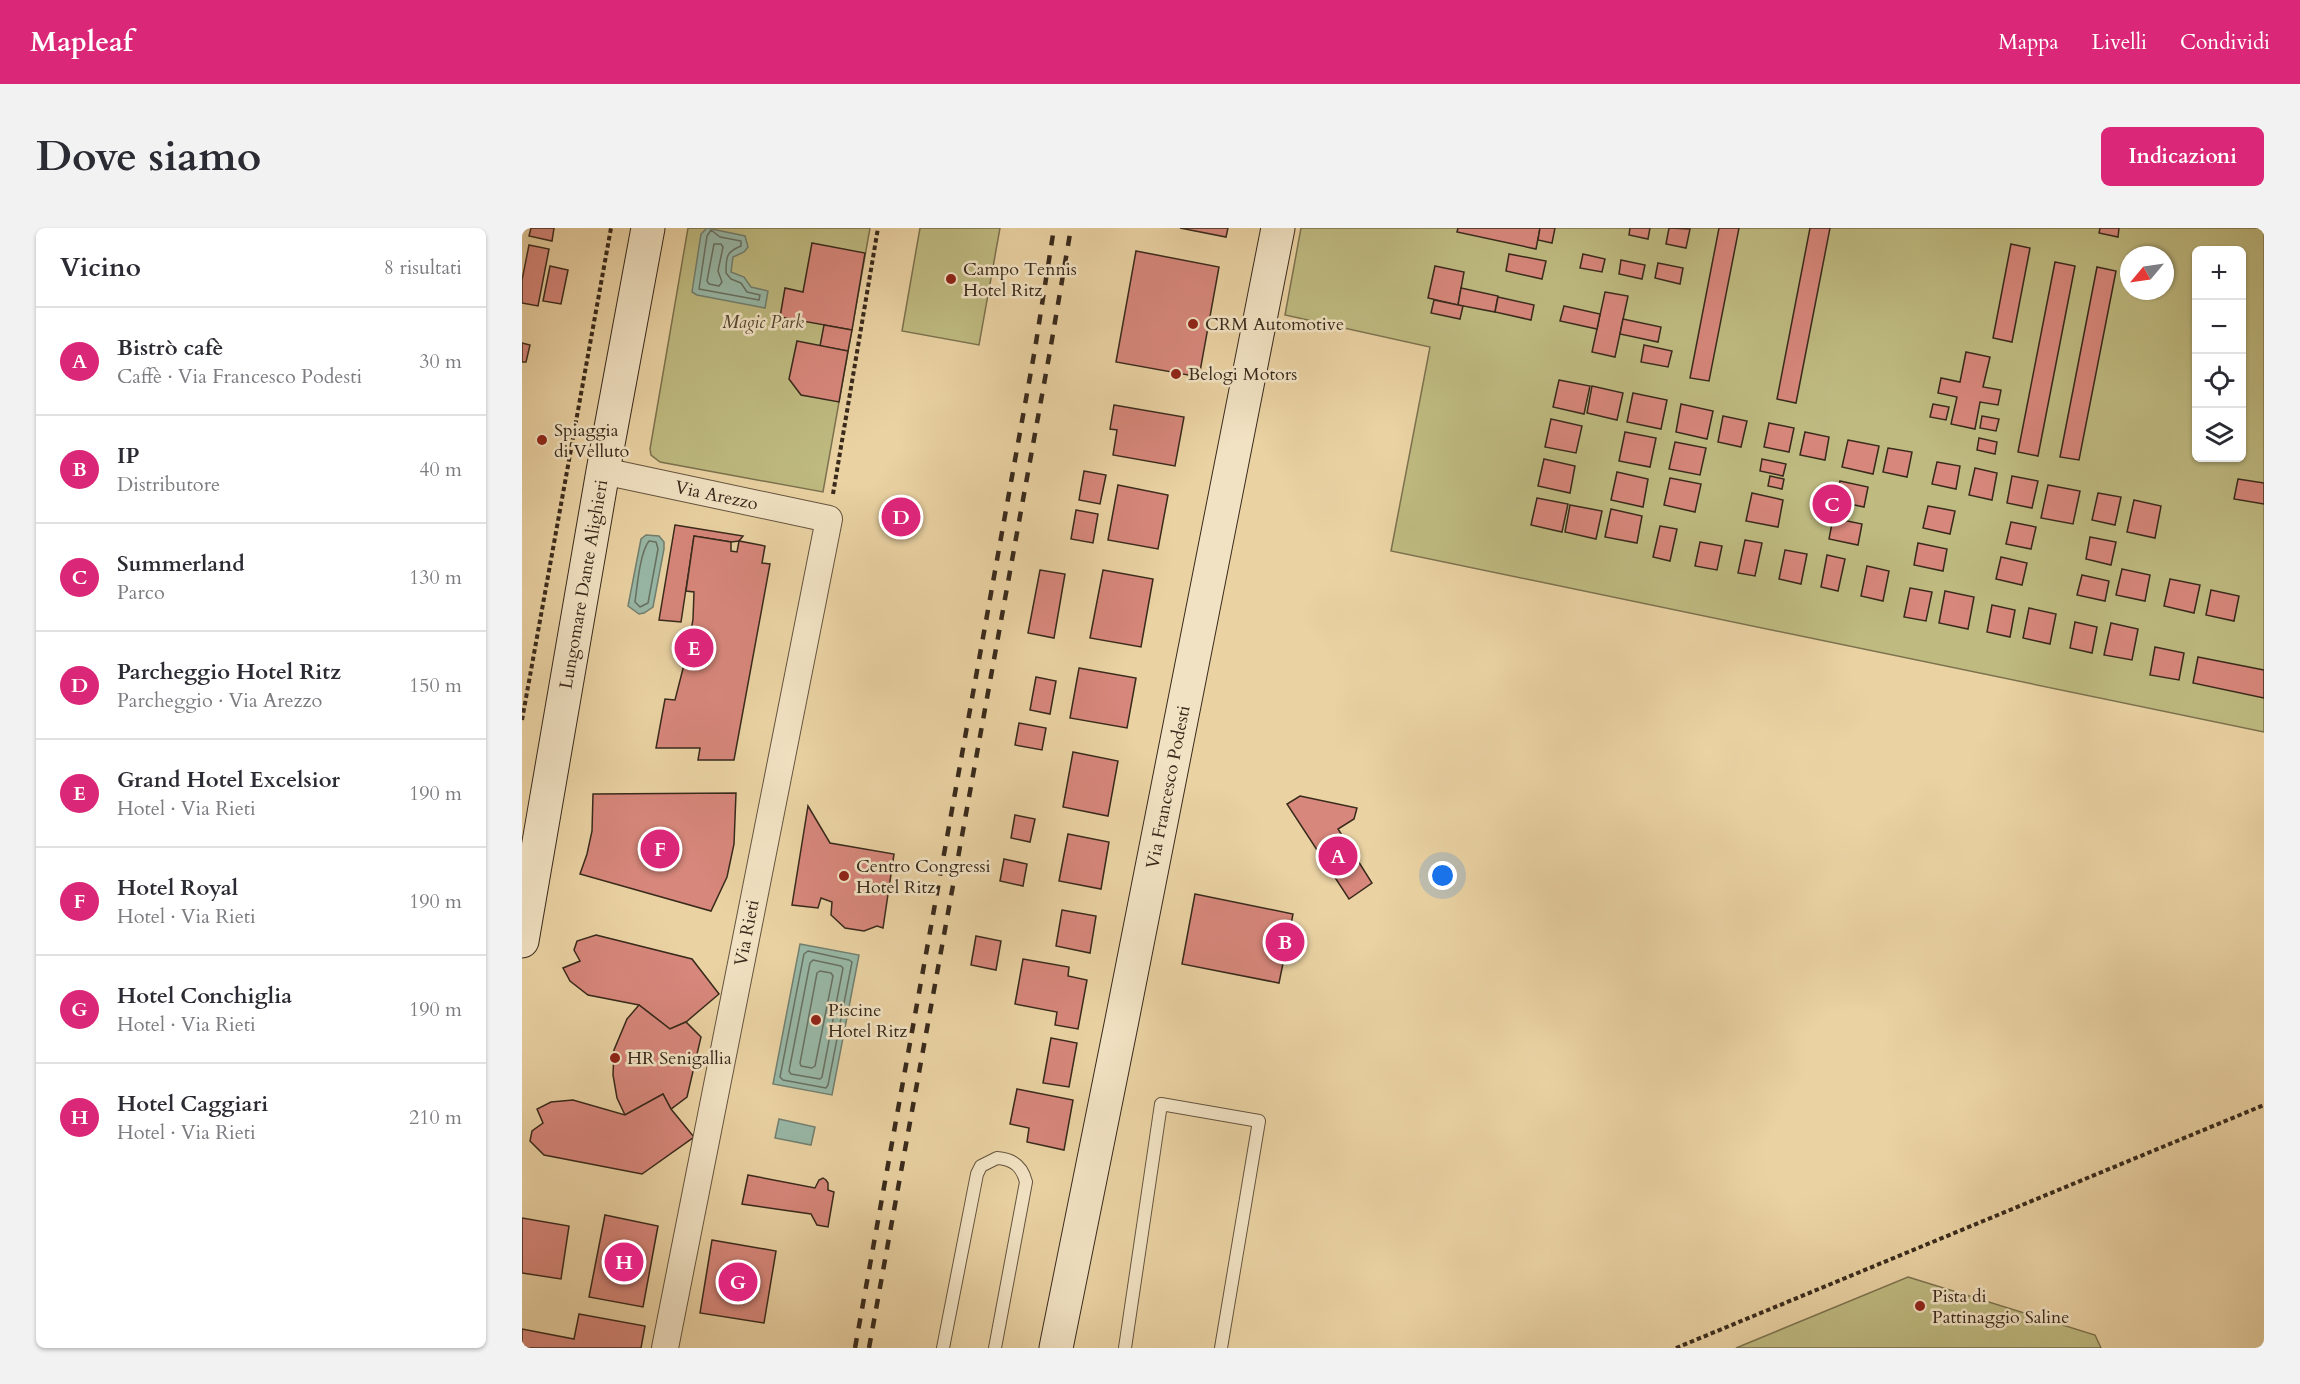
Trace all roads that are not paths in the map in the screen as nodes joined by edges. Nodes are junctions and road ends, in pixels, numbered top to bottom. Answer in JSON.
{"nodes":[{"id":1,"x":648,"y":228,"type":"edge"},
{"id":2,"x":1278,"y":228,"type":"edge"},
{"id":3,"x":603,"y":471,"type":"junction"},
{"id":4,"x":829,"y":519,"type":"joint"},
{"id":5,"x":522,"y":941,"type":"edge"},
{"id":6,"x":665,"y":1348,"type":"edge"},
{"id":7,"x":943,"y":1348,"type":"edge"},
{"id":8,"x":995,"y":1348,"type":"edge"},
{"id":9,"x":1056,"y":1348,"type":"edge"},
{"id":10,"x":1125,"y":1348,"type":"edge"},
{"id":11,"x":1221,"y":1348,"type":"edge"}],
"edges":[{"from":1,"to":3,"type":"main road","name":"Lungomare Dante Alighieri"},
{"from":2,"to":9,"type":"main road","name":"Via Francesco Podesti"},
{"from":3,"to":4,"type":"street","name":"Via Arezzo"},
{"from":3,"to":5,"type":"main road","name":"Lungomare Dante Alighieri"},
{"from":4,"to":6,"type":"street","name":"Via Rieti"},
{"from":7,"to":8,"type":"lane"},
{"from":10,"to":11,"type":"lane"}]}
